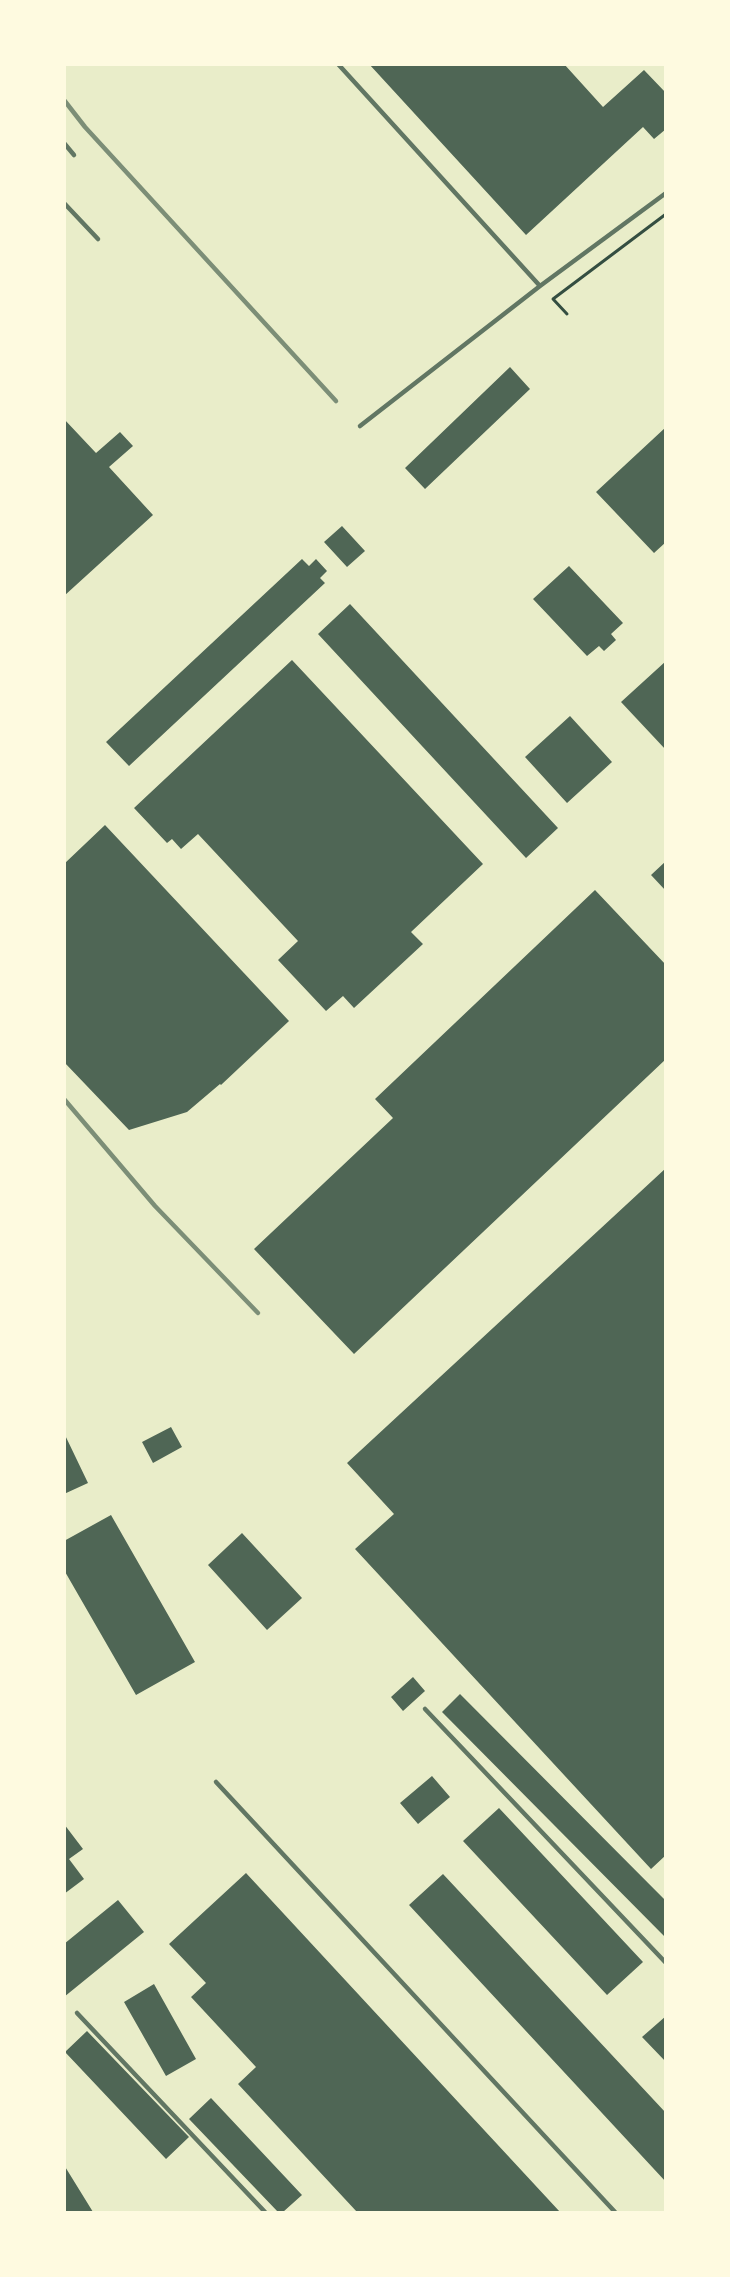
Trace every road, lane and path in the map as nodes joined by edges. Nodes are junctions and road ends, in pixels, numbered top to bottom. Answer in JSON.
{"nodes":[{"id":1,"x":338,"y":64,"type":"edge"},
{"id":2,"x":64,"y":143,"type":"edge"},
{"id":3,"x":74,"y":154,"type":"dead end"},
{"id":4,"x":666,"y":193,"type":"edge"},
{"id":5,"x":64,"y":203,"type":"edge"},
{"id":6,"x":666,"y":214,"type":"edge"},
{"id":7,"x":98,"y":239,"type":"dead end"},
{"id":8,"x":540,"y":286,"type":"junction"},
{"id":9,"x":567,"y":314,"type":"dead end"},
{"id":10,"x":360,"y":426,"type":"dead end"},
{"id":11,"x":425,"y":1709,"type":"dead end"},
{"id":12,"x":216,"y":1782,"type":"dead end"},
{"id":13,"x":666,"y":1962,"type":"edge"},
{"id":14,"x":77,"y":2013,"type":"dead end"},
{"id":15,"x":265,"y":2212,"type":"edge"},
{"id":16,"x":615,"y":2212,"type":"edge"}],
"edges":[{"from":1,"to":8,"type":"lane"},
{"from":2,"to":3,"type":"lane"},
{"from":4,"to":8,"type":"lane"},
{"from":5,"to":7,"type":"lane"},
{"from":6,"to":9,"type":"path"},
{"from":8,"to":10,"type":"lane"},
{"from":11,"to":13,"type":"lane"},
{"from":12,"to":16,"type":"lane"},
{"from":14,"to":15,"type":"lane"}]}
